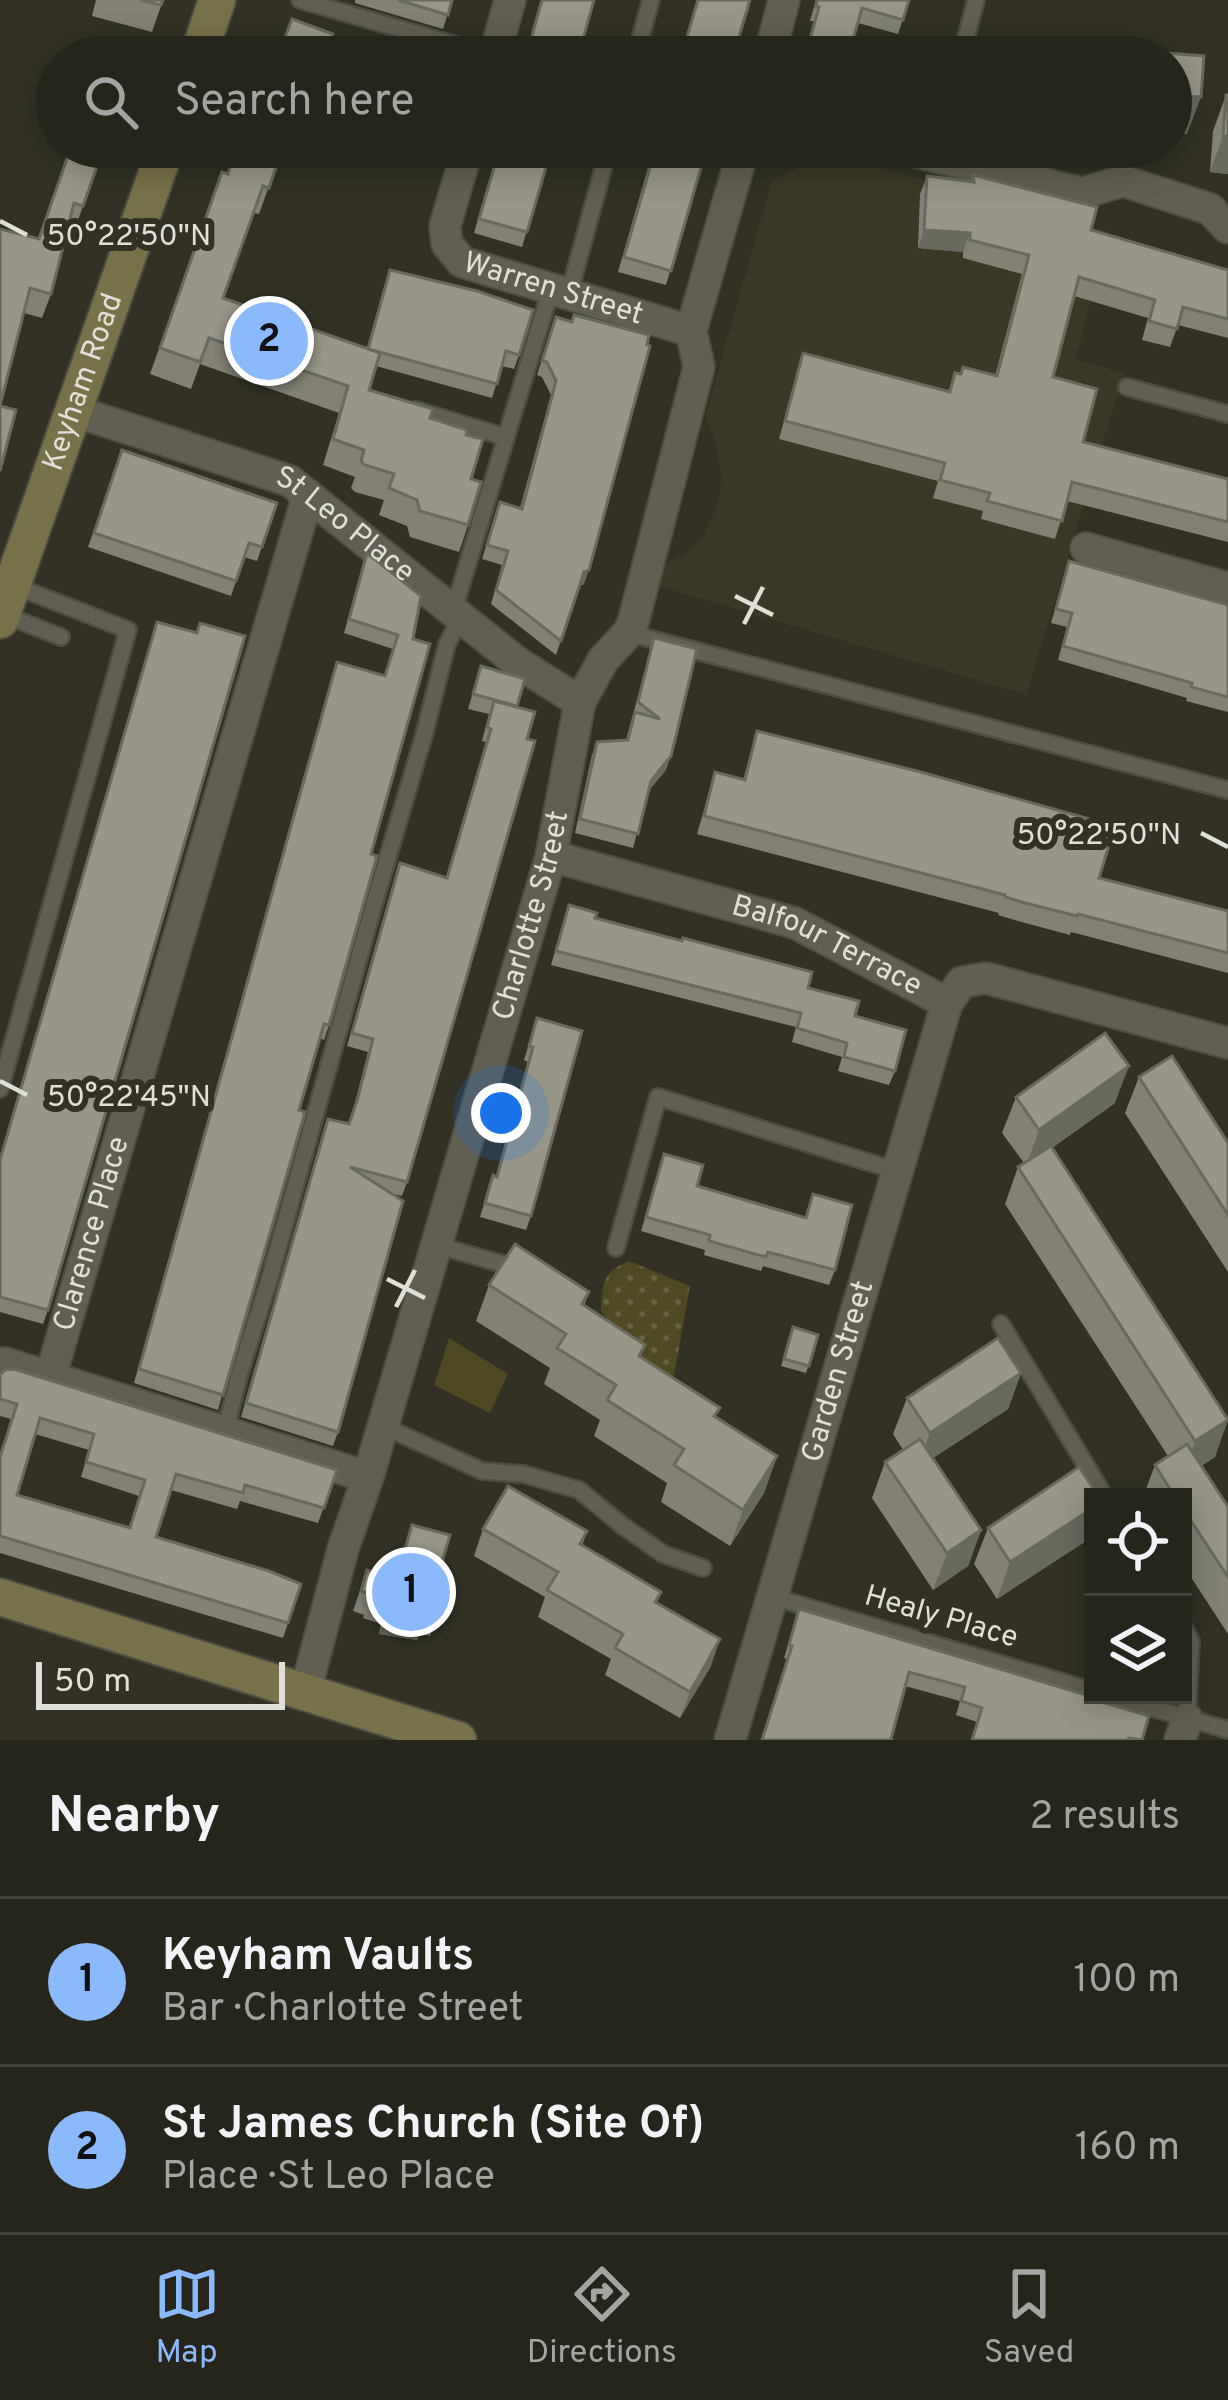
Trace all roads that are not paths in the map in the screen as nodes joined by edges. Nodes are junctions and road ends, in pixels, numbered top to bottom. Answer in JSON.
{"nodes":[{"id":1,"x":218,"y":0,"type":"edge"},
{"id":2,"x":300,"y":0,"type":"edge"},
{"id":3,"x":510,"y":0,"type":"edge"},
{"id":4,"x":651,"y":0,"type":"edge"},
{"id":5,"x":784,"y":0,"type":"edge"},
{"id":6,"x":976,"y":0,"type":"edge"},
{"id":7,"x":205,"y":36,"type":"edge"},
{"id":8,"x":425,"y":36,"type":"edge"},
{"id":9,"x":500,"y":36,"type":"edge"},
{"id":10,"x":641,"y":36,"type":"edge"},
{"id":11,"x":775,"y":36,"type":"edge"},
{"id":12,"x":967,"y":36,"type":"edge"},
{"id":13,"x":159,"y":168,"type":"edge"},
{"id":14,"x":462,"y":168,"type":"edge"},
{"id":15,"x":602,"y":168,"type":"edge"},
{"id":16,"x":738,"y":168,"type":"edge"},
{"id":17,"x":989,"y":168,"type":"edge"},
{"id":18,"x":1228,"y":228,"type":"edge"},
{"id":19,"x":560,"y":292,"type":"junction"},
{"id":20,"x":692,"y":331,"type":"junction"},
{"id":21,"x":1127,"y":387,"type":"dead end"},
{"id":22,"x":392,"y":402,"type":"edge"},
{"id":23,"x":74,"y":411,"type":"junction"},
{"id":24,"x":1228,"y":413,"type":"edge"},
{"id":25,"x":505,"y":437,"type":"junction"},
{"id":26,"x":308,"y":495,"type":"junction"},
{"id":27,"x":1086,"y":548,"type":"dead end"},
{"id":28,"x":1228,"y":588,"type":"edge"},
{"id":29,"x":5,"y":606,"type":"edge"},
{"id":30,"x":457,"y":615,"type":"junction"},
{"id":31,"x":628,"y":633,"type":"junction"},
{"id":32,"x":61,"y":637,"type":"dead end"},
{"id":33,"x":580,"y":701,"type":"junction"},
{"id":34,"x":1228,"y":790,"type":"edge"},
{"id":35,"x":550,"y":856,"type":"junction"},
{"id":36,"x":947,"y":1003,"type":"junction"},
{"id":37,"x":1228,"y":1043,"type":"edge"},
{"id":38,"x":0,"y":1089,"type":"edge"},
{"id":39,"x":897,"y":1171,"type":"junction"},
{"id":40,"x":436,"y":1245,"type":"junction"},
{"id":41,"x":616,"y":1249,"type":"dead end"},
{"id":42,"x":541,"y":1275,"type":"edge"},
{"id":43,"x":1000,"y":1324,"type":"dead end"},
{"id":44,"x":0,"y":1366,"type":"edge"},
{"id":45,"x":50,"y":1378,"type":"junction"},
{"id":46,"x":383,"y":1426,"type":"junction"},
{"id":47,"x":225,"y":1432,"type":"junction"},
{"id":48,"x":368,"y":1477,"type":"junction"},
{"id":49,"x":1100,"y":1488,"type":"edge"},
{"id":50,"x":703,"y":1568,"type":"dead end"},
{"id":51,"x":0,"y":1597,"type":"edge"},
{"id":52,"x":773,"y":1598,"type":"junction"},
{"id":53,"x":1084,"y":1688,"type":"edge"},
{"id":54,"x":304,"y":1693,"type":"junction"},
{"id":55,"x":1126,"y":1704,"type":"edge"},
{"id":56,"x":1183,"y":1729,"type":"edge"},
{"id":57,"x":1228,"y":1730,"type":"edge"},
{"id":58,"x":458,"y":1740,"type":"edge"},
{"id":59,"x":730,"y":1740,"type":"edge"}],
"edges":[{"from":1,"to":7,"type":"main road"},
{"from":2,"to":8,"type":"lane"},
{"from":3,"to":9,"type":"street"},
{"from":4,"to":10,"type":"lane"},
{"from":5,"to":11,"type":"street"},
{"from":6,"to":12,"type":"lane"},
{"from":13,"to":23,"type":"main road","name":"Keyham Road"},
{"from":14,"to":19,"type":"street","name":"Warren Street"},
{"from":15,"to":19,"type":"lane"},
{"from":16,"to":20,"type":"street","name":"Charlotte Street"},
{"from":17,"to":18,"type":"street"},
{"from":19,"to":20,"type":"street","name":"Warren Street"},
{"from":19,"to":25,"type":"lane"},
{"from":20,"to":31,"type":"street","name":"Charlotte Street"},
{"from":21,"to":24,"type":"lane"},
{"from":22,"to":25,"type":"lane"},
{"from":23,"to":26,"type":"street","name":"St Leo Place"},
{"from":23,"to":29,"type":"main road","name":"Keyham Road"},
{"from":25,"to":30,"type":"lane"},
{"from":26,"to":30,"type":"street","name":"St Leo Place"},
{"from":26,"to":45,"type":"street","name":"Clarence Place"},
{"from":27,"to":28,"type":"street"},
{"from":29,"to":32,"type":"lane"},
{"from":29,"to":38,"type":"lane"},
{"from":30,"to":33,"type":"street","name":"St Leo Place"},
{"from":30,"to":47,"type":"lane"},
{"from":31,"to":33,"type":"street","name":"Charlotte Street"},
{"from":31,"to":34,"type":"lane"},
{"from":33,"to":35,"type":"street","name":"Charlotte Street"},
{"from":35,"to":36,"type":"street","name":"Balfour Terrace"},
{"from":35,"to":40,"type":"street","name":"Charlotte Street"},
{"from":36,"to":37,"type":"street","name":"Balfour Terrace"},
{"from":36,"to":39,"type":"street","name":"Garden Street"},
{"from":39,"to":41,"type":"lane"},
{"from":39,"to":52,"type":"street","name":"Garden Street"},
{"from":40,"to":42,"type":"lane"},
{"from":40,"to":46,"type":"street","name":"Charlotte Street"},
{"from":43,"to":49,"type":"lane"},
{"from":44,"to":45,"type":"street"},
{"from":45,"to":47,"type":"street"},
{"from":46,"to":48,"type":"street","name":"Charlotte Street"},
{"from":46,"to":50,"type":"lane"},
{"from":47,"to":48,"type":"street"},
{"from":48,"to":54,"type":"street","name":"Charlotte Street"},
{"from":51,"to":54,"type":"main road"},
{"from":52,"to":53,"type":"lane","name":"Healy Place"},
{"from":52,"to":59,"type":"street","name":"Garden Street"},
{"from":54,"to":58,"type":"main road"},
{"from":55,"to":56,"type":"lane"},
{"from":56,"to":57,"type":"lane"}]}
